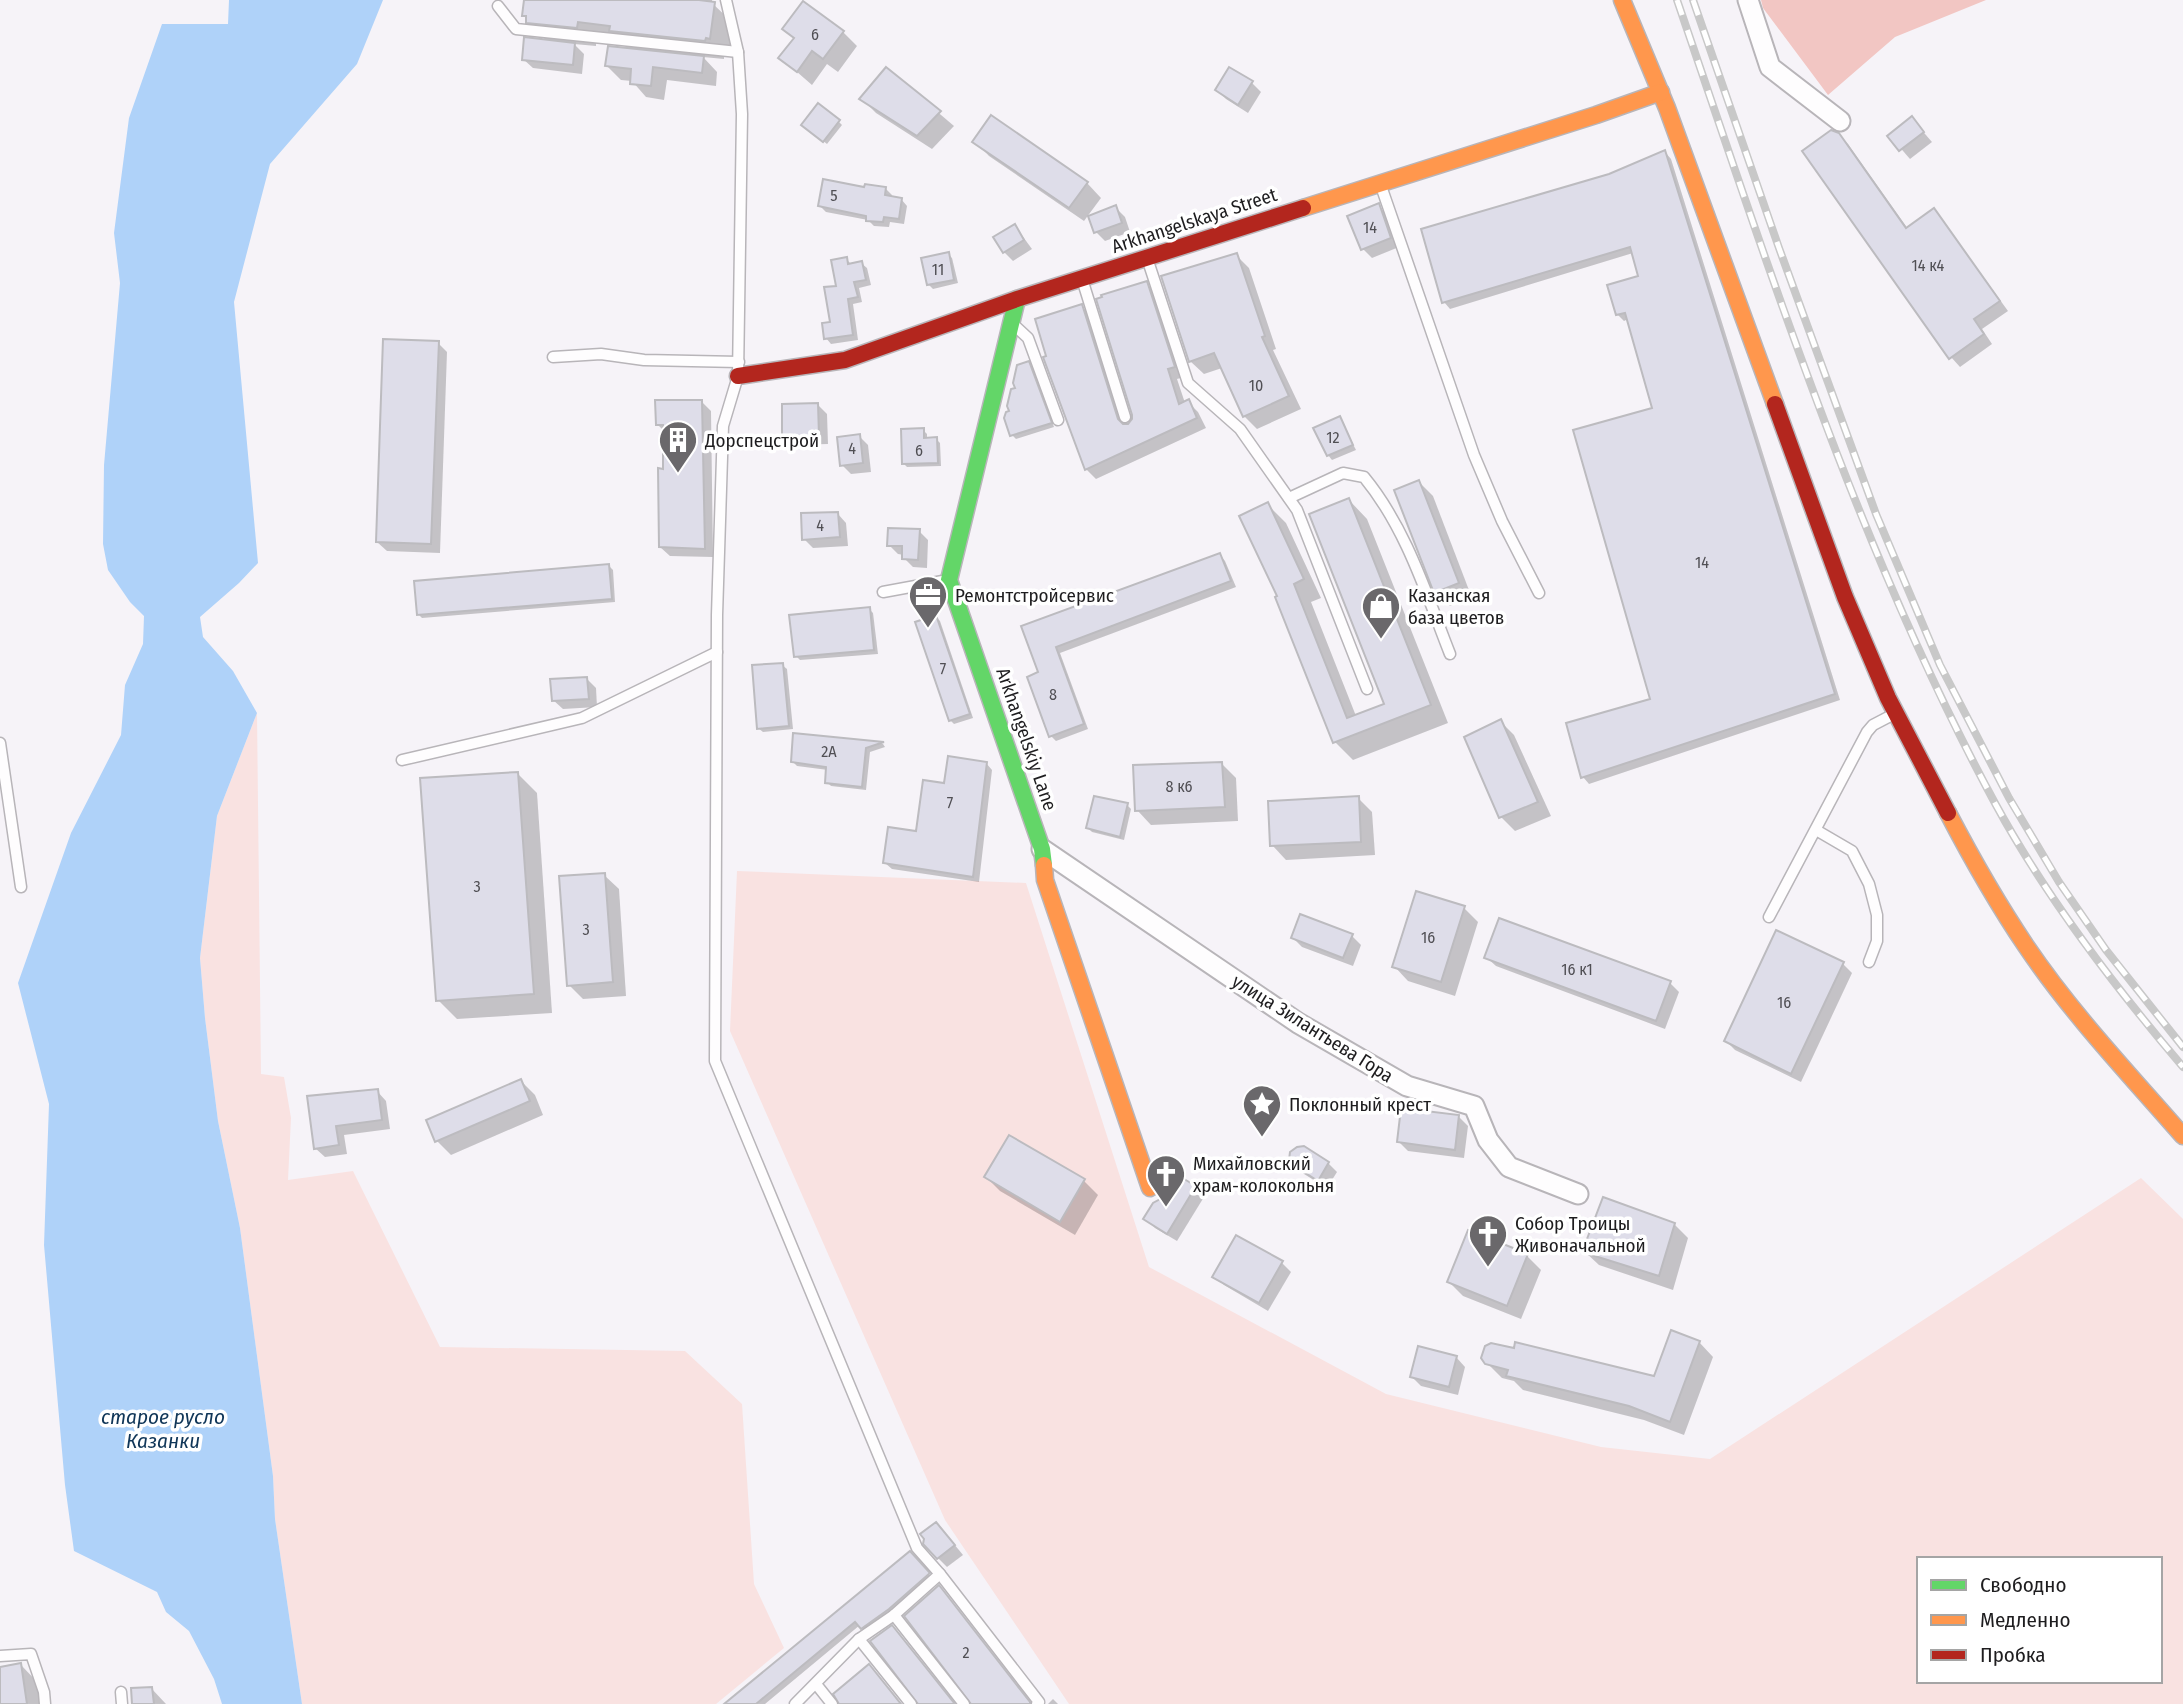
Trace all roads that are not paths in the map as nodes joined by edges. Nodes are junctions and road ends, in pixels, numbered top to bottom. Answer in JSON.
{"nodes":[{"id":1,"x":726,"y":0,"type":"edge"},
{"id":2,"x":1622,"y":0,"type":"edge"},
{"id":3,"x":1748,"y":0,"type":"edge"},
{"id":4,"x":498,"y":6,"type":"dead end"},
{"id":5,"x":737,"y":52,"type":"junction"},
{"id":6,"x":1661,"y":92,"type":"junction"},
{"id":7,"x":1840,"y":121,"type":"dead end"},
{"id":8,"x":1380,"y":183,"type":"junction"},
{"id":9,"x":1147,"y":258,"type":"junction"},
{"id":10,"x":1082,"y":278,"type":"junction"},
{"id":11,"x":1017,"y":299,"type":"junction"},
{"id":12,"x":1012,"y":322,"type":"junction"},
{"id":13,"x":553,"y":357,"type":"dead end"},
{"id":14,"x":738,"y":369,"type":"junction"},
{"id":15,"x":1125,"y":417,"type":"dead end"},
{"id":16,"x":1058,"y":421,"type":"dead end"},
{"id":17,"x":1289,"y":498,"type":"junction"},
{"id":18,"x":949,"y":580,"type":"junction"},
{"id":19,"x":883,"y":592,"type":"dead end"},
{"id":20,"x":1539,"y":593,"type":"dead end"},
{"id":21,"x":716,"y":652,"type":"junction"},
{"id":22,"x":1450,"y":654,"type":"dead end"},
{"id":23,"x":1367,"y":689,"type":"dead end"},
{"id":24,"x":1896,"y":713,"type":"junction"},
{"id":25,"x":0,"y":743,"type":"edge"},
{"id":26,"x":402,"y":760,"type":"dead end"},
{"id":27,"x":1816,"y":830,"type":"junction"},
{"id":28,"x":1042,"y":849,"type":"junction"},
{"id":29,"x":21,"y":887,"type":"dead end"},
{"id":30,"x":1769,"y":917,"type":"dead end"},
{"id":31,"x":1869,"y":962,"type":"dead end"},
{"id":32,"x":2183,"y":1136,"type":"edge"},
{"id":33,"x":1150,"y":1188,"type":"dead end"},
{"id":34,"x":1578,"y":1194,"type":"dead end"},
{"id":35,"x":940,"y":1574,"type":"junction"},
{"id":36,"x":894,"y":1615,"type":"junction"},
{"id":37,"x":859,"y":1639,"type":"junction"},
{"id":38,"x":0,"y":1656,"type":"edge"},
{"id":39,"x":816,"y":1684,"type":"junction"},
{"id":40,"x":121,"y":1692,"type":"dead end"},
{"id":41,"x":45,"y":1704,"type":"edge"},
{"id":42,"x":122,"y":1704,"type":"edge"},
{"id":43,"x":795,"y":1704,"type":"edge"},
{"id":44,"x":832,"y":1704,"type":"edge"},
{"id":45,"x":911,"y":1704,"type":"edge"},
{"id":46,"x":964,"y":1704,"type":"edge"},
{"id":47,"x":1037,"y":1704,"type":"edge"}],
"edges":[{"from":1,"to":5,"type":"lane"},
{"from":2,"to":6,"type":"street"},
{"from":3,"to":7,"type":"street"},
{"from":4,"to":5,"type":"lane"},
{"from":5,"to":14,"type":"lane"},
{"from":6,"to":8,"type":"street","name":"Arkhangelskaya Street"},
{"from":6,"to":24,"type":"street"},
{"from":8,"to":9,"type":"street","name":"Arkhangelskaya Street"},
{"from":8,"to":20,"type":"lane"},
{"from":9,"to":10,"type":"street","name":"Arkhangelskaya Street"},
{"from":9,"to":17,"type":"lane"},
{"from":10,"to":11,"type":"street","name":"Arkhangelskaya Street"},
{"from":10,"to":15,"type":"lane"},
{"from":11,"to":12,"type":"street"},
{"from":11,"to":14,"type":"street","name":"Arkhangelskaya Street"},
{"from":12,"to":16,"type":"lane"},
{"from":12,"to":18,"type":"street"},
{"from":13,"to":14,"type":"lane"},
{"from":14,"to":21,"type":"lane"},
{"from":17,"to":22,"type":"lane"},
{"from":17,"to":23,"type":"lane"},
{"from":18,"to":19,"type":"lane"},
{"from":18,"to":28,"type":"street","name":"Arkhangelskiy Lane"},
{"from":21,"to":26,"type":"lane"},
{"from":21,"to":35,"type":"lane"},
{"from":24,"to":27,"type":"lane"},
{"from":24,"to":32,"type":"street"},
{"from":25,"to":29,"type":"lane"},
{"from":27,"to":30,"type":"lane"},
{"from":27,"to":31,"type":"lane"},
{"from":28,"to":33,"type":"street","name":"Arkhangelskiy Lane"},
{"from":28,"to":34,"type":"street","name":"улица Зилантьева Гора"},
{"from":35,"to":36,"type":"lane"},
{"from":35,"to":47,"type":"lane"},
{"from":36,"to":37,"type":"lane"},
{"from":36,"to":46,"type":"lane"},
{"from":37,"to":39,"type":"lane"},
{"from":37,"to":45,"type":"lane"},
{"from":38,"to":41,"type":"lane"},
{"from":39,"to":43,"type":"lane"},
{"from":39,"to":44,"type":"lane"},
{"from":40,"to":42,"type":"lane"}]}
